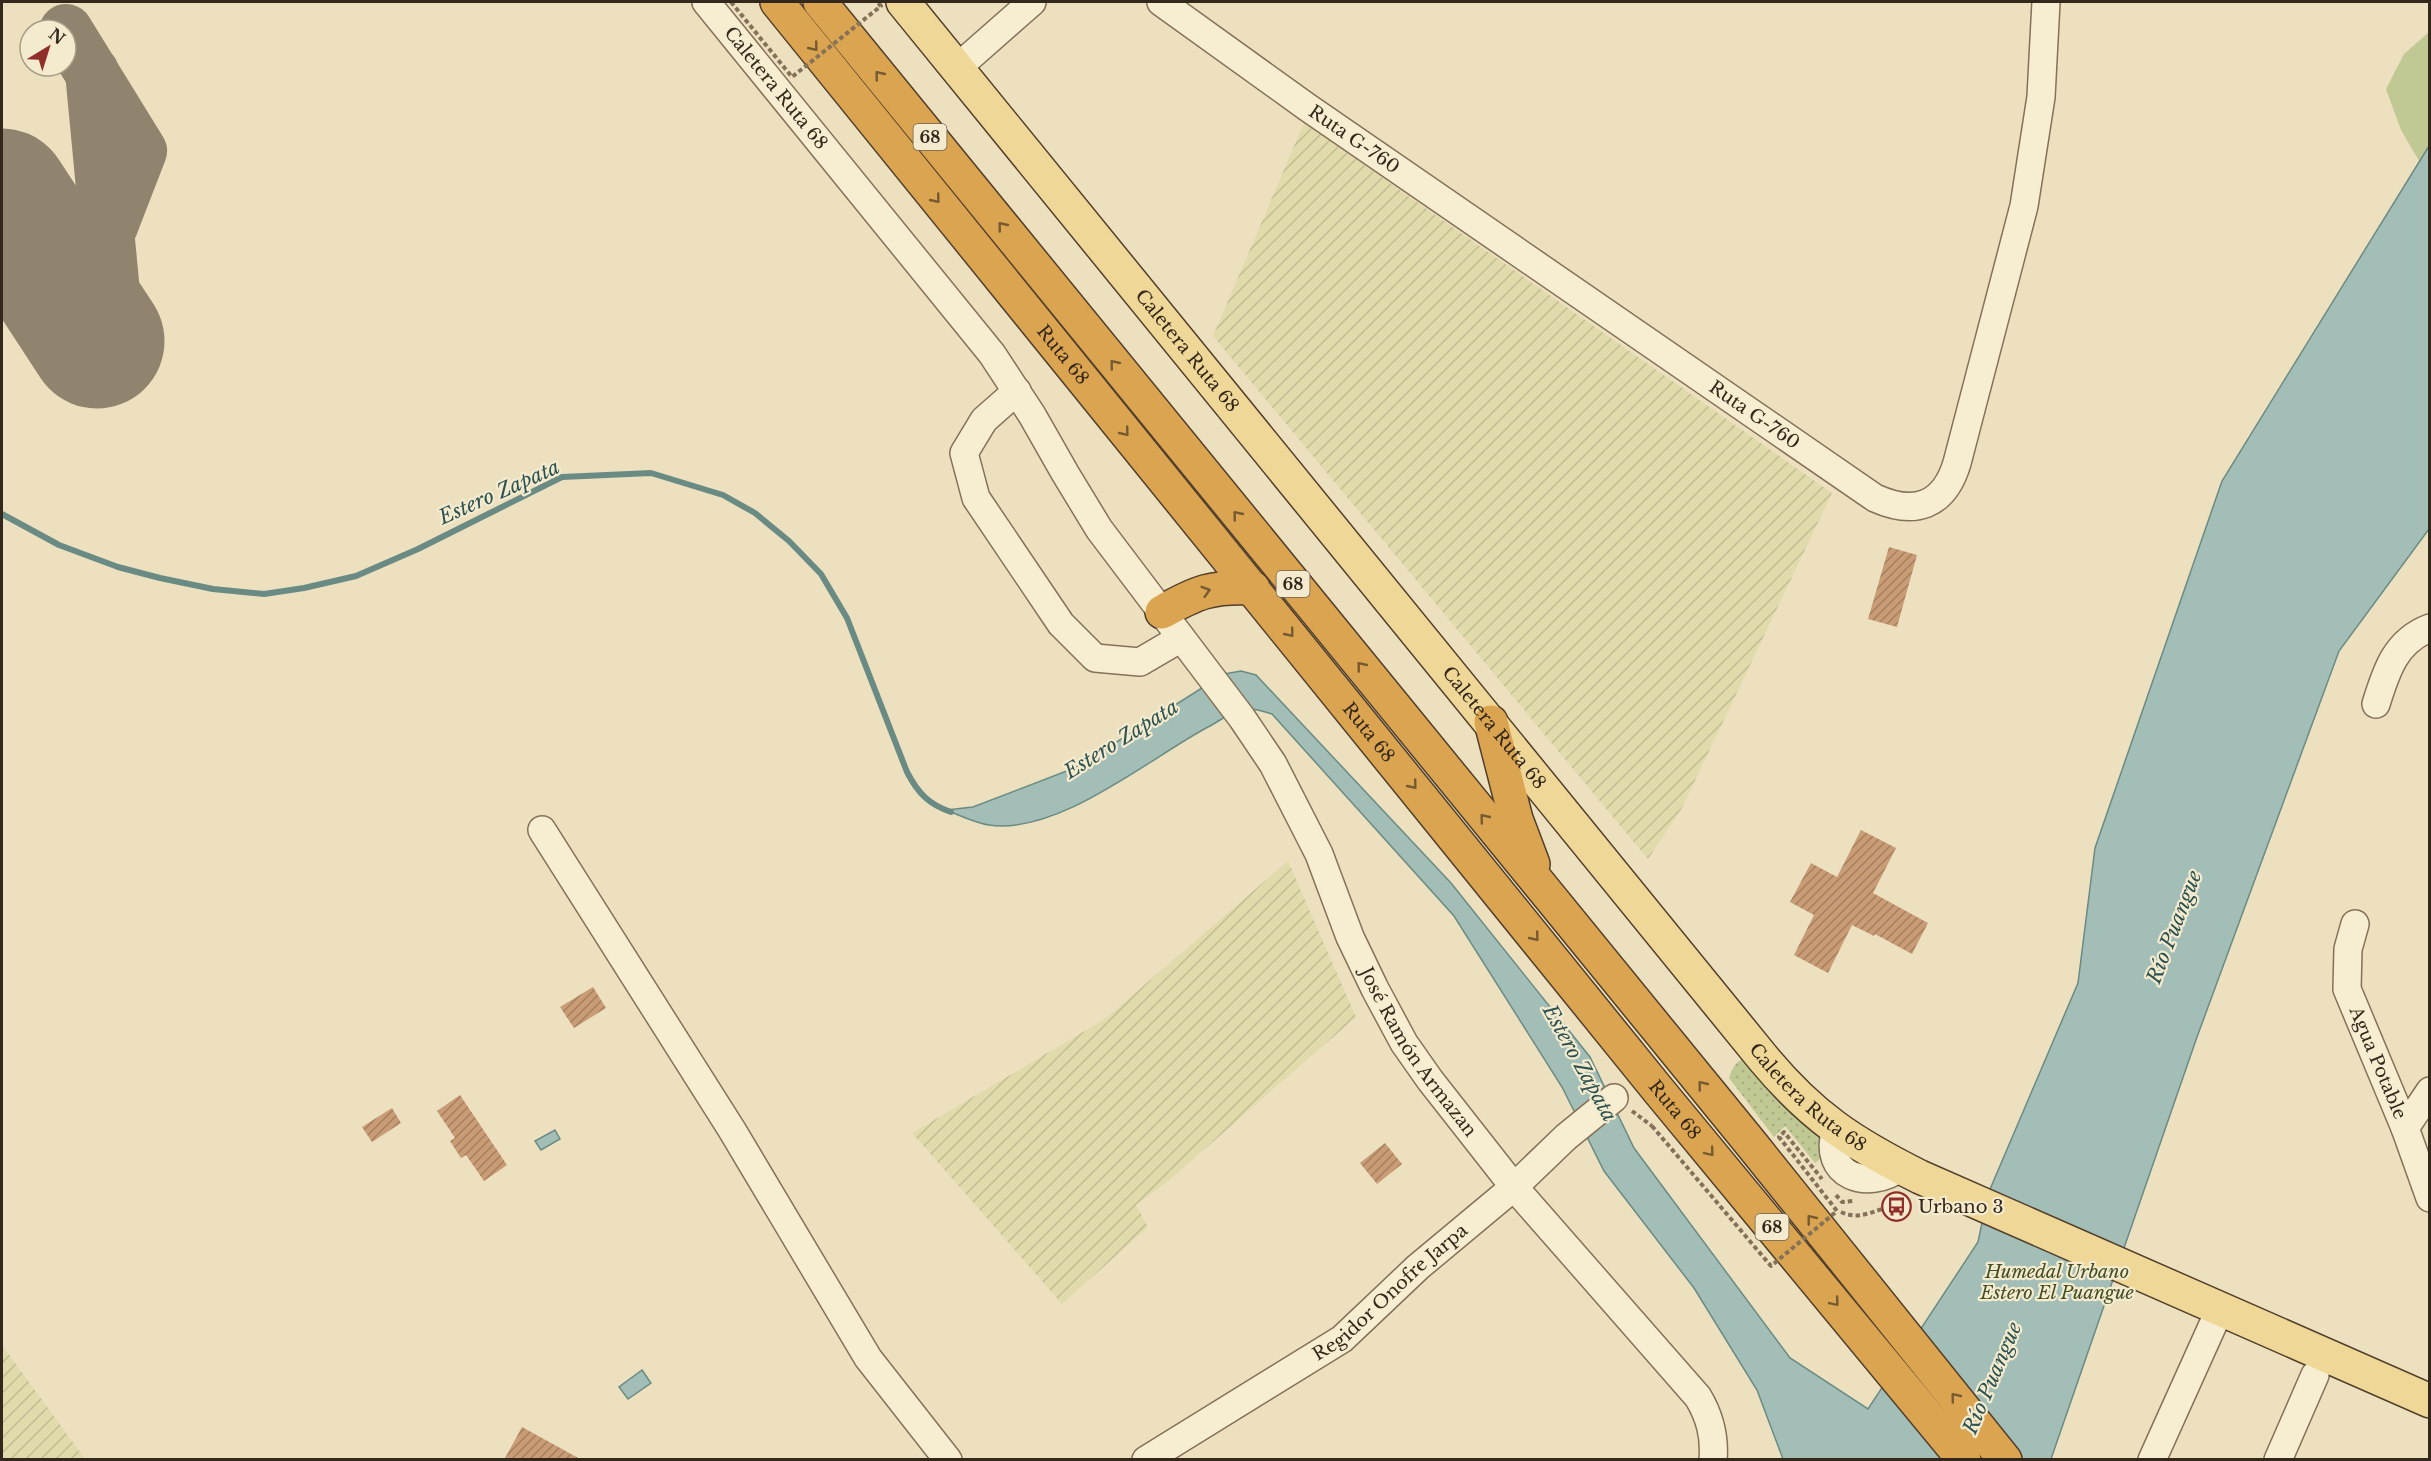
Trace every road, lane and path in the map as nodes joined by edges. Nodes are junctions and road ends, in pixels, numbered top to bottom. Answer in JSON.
{"nodes":[{"id":1,"x":706,"y":2,"type":"edge"},
{"id":2,"x":731,"y":2,"type":"edge"},
{"id":3,"x":777,"y":2,"type":"edge"},
{"id":4,"x":820,"y":2,"type":"edge"},
{"id":5,"x":877,"y":2,"type":"edge"},
{"id":6,"x":903,"y":2,"type":"edge"},
{"id":7,"x":1032,"y":2,"type":"edge"},
{"id":8,"x":1161,"y":2,"type":"edge"},
{"id":9,"x":2046,"y":2,"type":"edge"},
{"id":10,"x":957,"y":68,"type":"junction"},
{"id":11,"x":1017,"y":391,"type":"junction"},
{"id":12,"x":1253,"y":588,"type":"junction"},
{"id":13,"x":1172,"y":625,"type":"junction"},
{"id":14,"x":2430,"y":628,"type":"edge"},
{"id":15,"x":2376,"y":704,"type":"dead end"},
{"id":16,"x":1491,"y":722,"type":"junction"},
{"id":17,"x":543,"y":830,"type":"dead end"},
{"id":18,"x":1547,"y":896,"type":"junction"},
{"id":19,"x":2355,"y":924,"type":"dead end"},
{"id":20,"x":2430,"y":1091,"type":"edge"},
{"id":21,"x":1614,"y":1098,"type":"dead end"},
{"id":22,"x":1652,"y":1126,"type":"dead end"},
{"id":23,"x":2405,"y":1128,"type":"junction"},
{"id":24,"x":1514,"y":1187,"type":"junction"},
{"id":25,"x":1911,"y":1198,"type":"dead end"},
{"id":26,"x":2430,"y":1198,"type":"edge"},
{"id":27,"x":1887,"y":1200,"type":"junction"},
{"id":28,"x":1865,"y":1201,"type":"dead end"},
{"id":29,"x":1876,"y":1201,"type":"dead end"},
{"id":30,"x":1837,"y":1211,"type":"junction"},
{"id":31,"x":2213,"y":1306,"type":"junction"},
{"id":32,"x":2315,"y":1375,"type":"dead end"},
{"id":33,"x":2430,"y":1401,"type":"edge"},
{"id":34,"x":948,"y":1460,"type":"edge"},
{"id":35,"x":1146,"y":1460,"type":"edge"},
{"id":36,"x":1713,"y":1460,"type":"edge"},
{"id":37,"x":1965,"y":1460,"type":"edge"},
{"id":38,"x":2005,"y":1460,"type":"edge"},
{"id":39,"x":2152,"y":1460,"type":"edge"},
{"id":40,"x":2278,"y":1460,"type":"edge"}],
"edges":[{"from":1,"to":11,"type":"street","name":"Caletera Ruta 68"},
{"from":2,"to":5,"type":"path","bridge":true},
{"from":3,"to":12,"type":"highway","name":"Ruta 68","number":"68","one_way":true},
{"from":18,"to":4,"type":"highway","name":"Ruta 68","number":"68","one_way":true},
{"from":6,"to":10,"type":"main road","name":"Caletera Ruta 68"},
{"from":7,"to":10,"type":"street"},
{"from":8,"to":9,"type":"street","name":"Ruta G-760"},
{"from":10,"to":16,"type":"main road","name":"Caletera Ruta 68"},
{"from":11,"to":13,"type":"street","name":"Caletera Ruta 68"},
{"from":11,"to":13,"type":"street"},
{"from":13,"to":12,"type":"highway","one_way":true},
{"from":12,"to":37,"type":"highway","name":"Ruta 68","number":"68","one_way":true},
{"from":13,"to":24,"type":"street","name":"José Ramón Armazan"},
{"from":14,"to":15,"type":"street"},
{"from":16,"to":18,"type":"highway"},
{"from":16,"to":31,"type":"main road","name":"Caletera Ruta 68"},
{"from":17,"to":34,"type":"street"},
{"from":38,"to":18,"type":"highway","name":"Ruta 68","number":"68","one_way":true},
{"from":19,"to":23,"type":"street","name":"Agua Potable"},
{"from":20,"to":23,"type":"street"},
{"from":21,"to":24,"type":"street","name":"Regidor Onofre Jarpa"},
{"from":22,"to":30,"type":"path","bridge":true},
{"from":23,"to":26,"type":"street","name":"Agua Potable"},
{"from":24,"to":35,"type":"street","name":"Regidor Onofre Jarpa"},
{"from":24,"to":36,"type":"street","name":"José Ramón Armazan"},
{"from":25,"to":27,"type":"path"},
{"from":27,"to":29,"type":"path"},
{"from":27,"to":30,"type":"path"},
{"from":28,"to":30,"type":"path","bridge":true},
{"from":31,"to":33,"type":"main road","name":"Caletera Ruta 68"},
{"from":31,"to":39,"type":"street"},
{"from":32,"to":40,"type":"street"}]}
